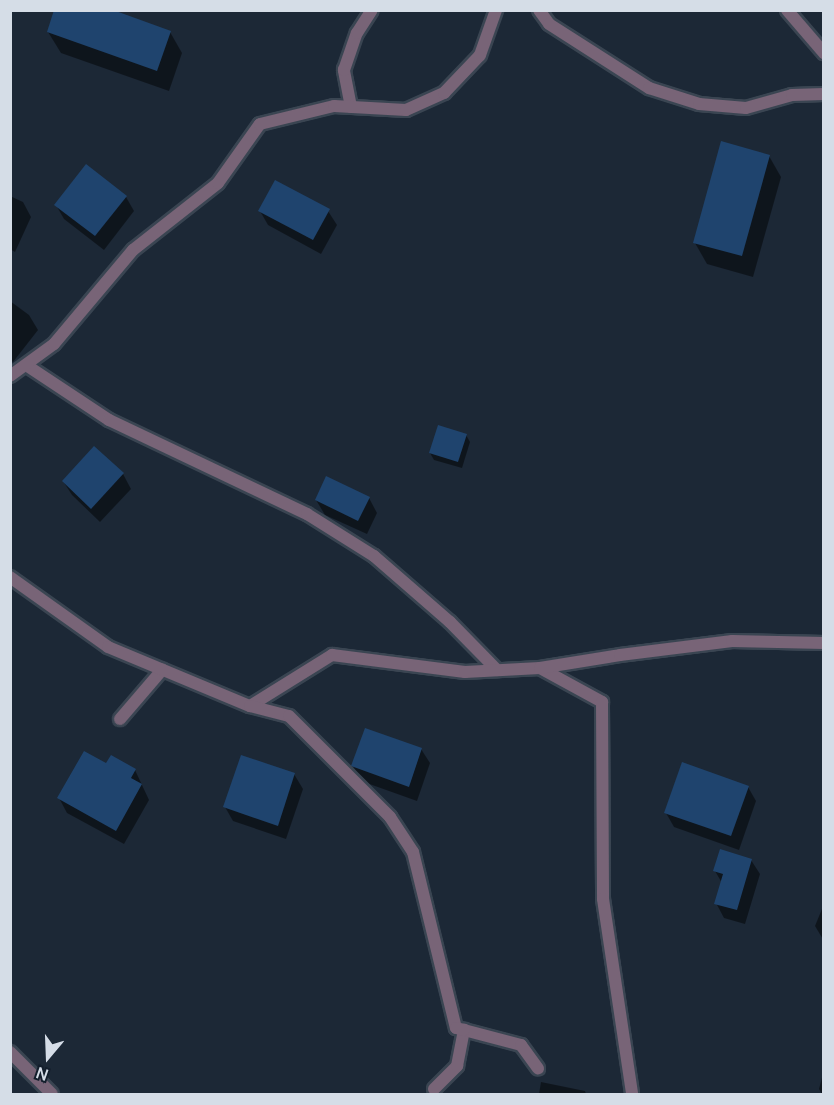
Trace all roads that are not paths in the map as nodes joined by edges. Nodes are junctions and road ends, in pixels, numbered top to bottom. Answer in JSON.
{"nodes":[{"id":1,"x":372,"y":10,"type":"edge"},
{"id":2,"x":496,"y":10,"type":"edge"},
{"id":3,"x":539,"y":10,"type":"edge"},
{"id":4,"x":787,"y":10,"type":"edge"},
{"id":5,"x":824,"y":53,"type":"edge"},
{"id":6,"x":824,"y":94,"type":"edge"},
{"id":7,"x":351,"y":107,"type":"junction"},
{"id":8,"x":26,"y":365,"type":"junction"},
{"id":9,"x":10,"y":376,"type":"edge"},
{"id":10,"x":10,"y":577,"type":"edge"},
{"id":11,"x":824,"y":643,"type":"edge"},
{"id":12,"x":540,"y":668,"type":"junction"},
{"id":13,"x":162,"y":670,"type":"junction"},
{"id":14,"x":497,"y":670,"type":"junction"},
{"id":15,"x":250,"y":706,"type":"junction"},
{"id":16,"x":120,"y":719,"type":"dead end"},
{"id":17,"x":464,"y":1030,"type":"junction"},
{"id":18,"x":10,"y":1053,"type":"edge"},
{"id":19,"x":538,"y":1068,"type":"dead end"},
{"id":20,"x":434,"y":1089,"type":"dead end"},
{"id":21,"x":52,"y":1095,"type":"edge"},
{"id":22,"x":632,"y":1095,"type":"edge"}],
"edges":[{"from":1,"to":7,"type":"street"},
{"from":2,"to":7,"type":"street"},
{"from":3,"to":6,"type":"street"},
{"from":4,"to":5,"type":"street"},
{"from":7,"to":8,"type":"street"},
{"from":8,"to":9,"type":"street"},
{"from":8,"to":14,"type":"street"},
{"from":10,"to":13,"type":"street"},
{"from":11,"to":12,"type":"street"},
{"from":12,"to":14,"type":"street"},
{"from":12,"to":22,"type":"street"},
{"from":13,"to":15,"type":"street"},
{"from":13,"to":16,"type":"street"},
{"from":14,"to":15,"type":"street"},
{"from":15,"to":17,"type":"street"},
{"from":17,"to":19,"type":"street"},
{"from":17,"to":20,"type":"street"},
{"from":18,"to":21,"type":"street"}]}
